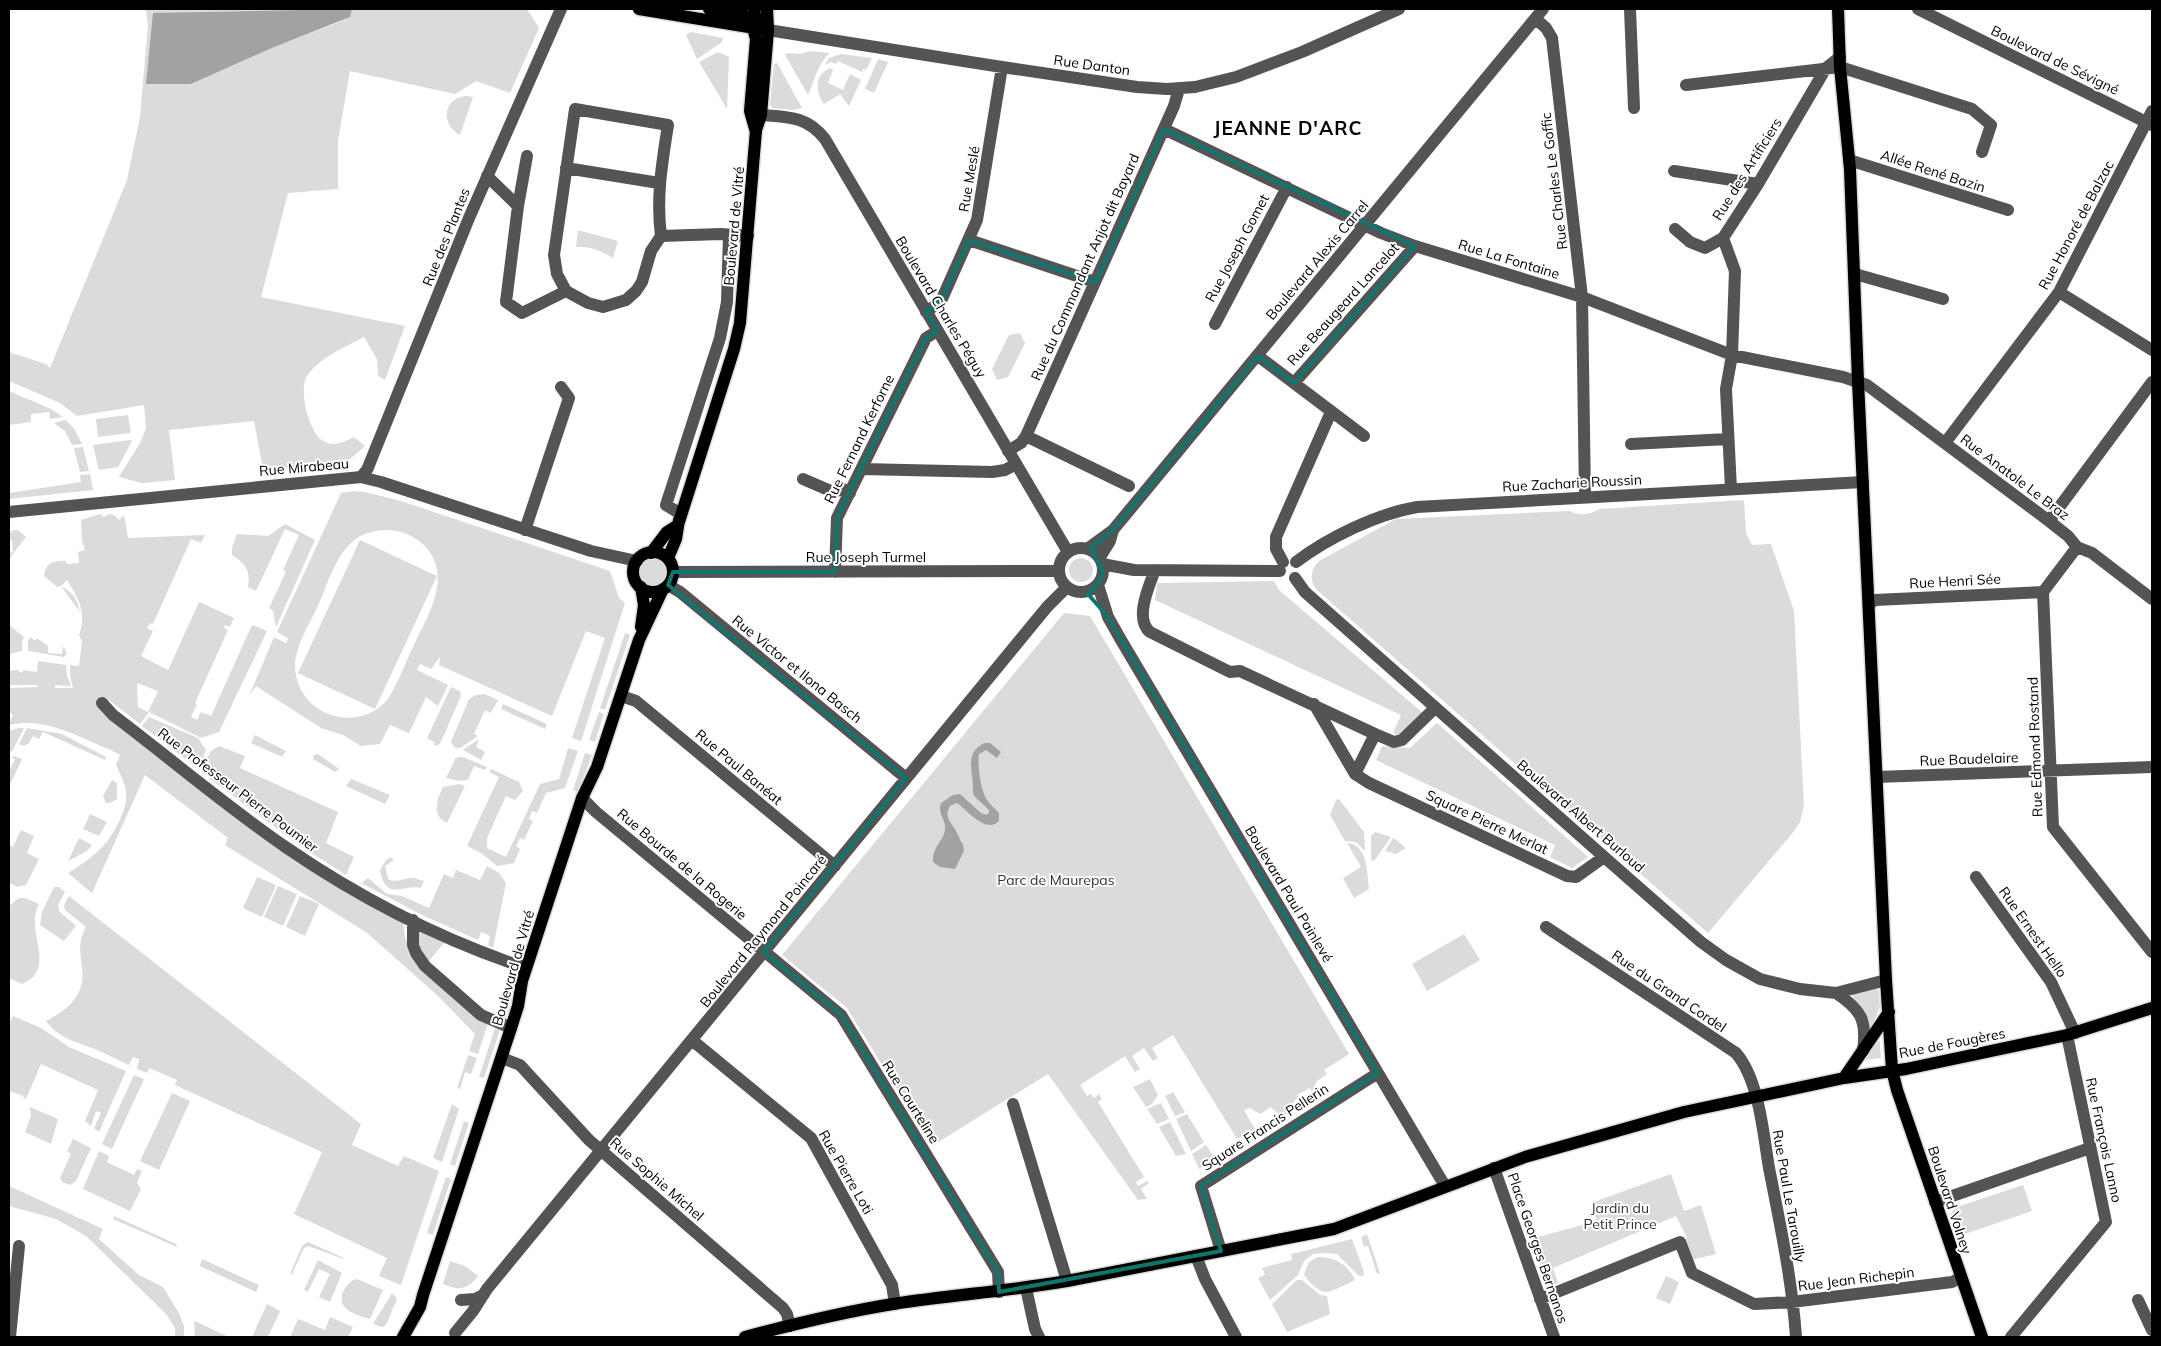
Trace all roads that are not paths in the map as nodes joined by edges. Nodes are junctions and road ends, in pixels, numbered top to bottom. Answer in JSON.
{"nodes":[{"id":1,"x":561,"y":9,"type":"edge"},
{"id":2,"x":639,"y":9,"type":"edge"},
{"id":3,"x":709,"y":9,"type":"edge"},
{"id":4,"x":1399,"y":9,"type":"edge"},
{"id":5,"x":1630,"y":9,"type":"edge"},
{"id":6,"x":1838,"y":9,"type":"edge"},
{"id":7,"x":1918,"y":9,"type":"edge"},
{"id":8,"x":1540,"y":14,"type":"edge"},
{"id":9,"x":754,"y":18,"type":"edge"},
{"id":10,"x":768,"y":20,"type":"edge"},
{"id":11,"x":1840,"y":62,"type":"junction"},
{"id":12,"x":1002,"y":67,"type":"junction"},
{"id":13,"x":1826,"y":68,"type":"junction"},
{"id":14,"x":1686,"y":85,"type":"dead end"},
{"id":15,"x":1179,"y":89,"type":"junction"},
{"id":16,"x":1634,"y":108,"type":"dead end"},
{"id":17,"x":761,"y":115,"type":"junction"},
{"id":18,"x":2150,"y":119,"type":"edge"},
{"id":19,"x":1164,"y":129,"type":"junction"},
{"id":20,"x":756,"y":130,"type":"junction"},
{"id":21,"x":1982,"y":152,"type":"dead end"},
{"id":22,"x":527,"y":156,"type":"dead end"},
{"id":23,"x":1850,"y":160,"type":"junction"},
{"id":24,"x":566,"y":168,"type":"junction"},
{"id":25,"x":1674,"y":171,"type":"dead end"},
{"id":26,"x":487,"y":176,"type":"junction"},
{"id":27,"x":659,"y":183,"type":"junction"},
{"id":28,"x":1758,"y":184,"type":"junction"},
{"id":29,"x":1287,"y":187,"type":"junction"},
{"id":30,"x":518,"y":206,"type":"junction"},
{"id":31,"x":2008,"y":210,"type":"dead end"},
{"id":32,"x":1365,"y":225,"type":"junction"},
{"id":33,"x":1676,"y":229,"type":"dead end"},
{"id":34,"x":729,"y":235,"type":"junction"},
{"id":35,"x":661,"y":236,"type":"junction"},
{"id":36,"x":748,"y":236,"type":"junction"},
{"id":37,"x":1723,"y":238,"type":"junction"},
{"id":38,"x":969,"y":240,"type":"junction"},
{"id":39,"x":1415,"y":246,"type":"junction"},
{"id":40,"x":1855,"y":274,"type":"junction"},
{"id":41,"x":1095,"y":282,"type":"junction"},
{"id":42,"x":566,"y":291,"type":"junction"},
{"id":43,"x":2058,"y":292,"type":"junction"},
{"id":44,"x":1582,"y":298,"type":"junction"},
{"id":45,"x":1943,"y":299,"type":"dead end"},
{"id":46,"x":926,"y":312,"type":"junction"},
{"id":47,"x":1214,"y":324,"type":"dead end"},
{"id":48,"x":937,"y":331,"type":"junction"},
{"id":49,"x":2152,"y":350,"type":"edge"},
{"id":50,"x":1258,"y":356,"type":"junction"},
{"id":51,"x":1732,"y":356,"type":"junction"},
{"id":52,"x":1858,"y":380,"type":"junction"},
{"id":53,"x":2152,"y":382,"type":"edge"},
{"id":54,"x":1294,"y":383,"type":"junction"},
{"id":55,"x":561,"y":387,"type":"dead end"},
{"id":56,"x":1331,"y":412,"type":"junction"},
{"id":57,"x":1026,"y":436,"type":"junction"},
{"id":58,"x":1364,"y":436,"type":"dead end"},
{"id":59,"x":1728,"y":439,"type":"junction"},
{"id":60,"x":1945,"y":443,"type":"junction"},
{"id":61,"x":1630,"y":444,"type":"dead end"},
{"id":62,"x":1008,"y":451,"type":"junction"},
{"id":63,"x":1016,"y":464,"type":"junction"},
{"id":64,"x":862,"y":469,"type":"junction"},
{"id":65,"x":361,"y":477,"type":"junction"},
{"id":66,"x":803,"y":479,"type":"dead end"},
{"id":67,"x":1863,"y":482,"type":"junction"},
{"id":68,"x":1129,"y":486,"type":"dead end"},
{"id":69,"x":1731,"y":490,"type":"junction"},
{"id":70,"x":850,"y":493,"type":"junction"},
{"id":71,"x":1585,"y":497,"type":"junction"},
{"id":72,"x":9,"y":512,"type":"edge"},
{"id":73,"x":680,"y":519,"type":"junction"},
{"id":74,"x":2049,"y":520,"type":"junction"},
{"id":75,"x":526,"y":530,"type":"junction"},
{"id":76,"x":1113,"y":530,"type":"junction"},
{"id":77,"x":2077,"y":547,"type":"junction"},
{"id":78,"x":1087,"y":548,"type":"junction"},
{"id":79,"x":1068,"y":552,"type":"junction"},
{"id":80,"x":651,"y":553,"type":"junction"},
{"id":81,"x":668,"y":558,"type":"junction"},
{"id":82,"x":1101,"y":561,"type":"junction"},
{"id":83,"x":1296,"y":562,"type":"junction"},
{"id":84,"x":635,"y":565,"type":"junction"},
{"id":85,"x":1281,"y":566,"type":"junction"},
{"id":86,"x":1134,"y":570,"type":"junction"},
{"id":87,"x":1155,"y":570,"type":"junction"},
{"id":88,"x":1059,"y":571,"type":"junction"},
{"id":89,"x":673,"y":572,"type":"junction"},
{"id":90,"x":836,"y":572,"type":"junction"},
{"id":91,"x":1295,"y":578,"type":"junction"},
{"id":92,"x":1100,"y":581,"type":"junction"},
{"id":93,"x":666,"y":587,"type":"junction"},
{"id":94,"x":1067,"y":587,"type":"junction"},
{"id":95,"x":641,"y":588,"type":"junction"},
{"id":96,"x":1085,"y":592,"type":"junction"},
{"id":97,"x":2043,"y":592,"type":"junction"},
{"id":98,"x":2152,"y":599,"type":"edge"},
{"id":99,"x":1869,"y":604,"type":"junction"},
{"id":100,"x":1108,"y":617,"type":"junction"},
{"id":101,"x":639,"y":640,"type":"junction"},
{"id":102,"x":621,"y":696,"type":"junction"},
{"id":103,"x":102,"y":703,"type":"dead end"},
{"id":104,"x":1314,"y":704,"type":"junction"},
{"id":105,"x":1435,"y":708,"type":"junction"},
{"id":106,"x":1375,"y":734,"type":"junction"},
{"id":107,"x":2152,"y":767,"type":"edge"},
{"id":108,"x":2050,"y":771,"type":"junction"},
{"id":109,"x":1355,"y":774,"type":"junction"},
{"id":110,"x":1877,"y":777,"type":"junction"},
{"id":111,"x":906,"y":778,"type":"junction"},
{"id":112,"x":582,"y":798,"type":"junction"},
{"id":113,"x":1604,"y":857,"type":"junction"},
{"id":114,"x":835,"y":866,"type":"junction"},
{"id":115,"x":1976,"y":877,"type":"dead end"},
{"id":116,"x":413,"y":920,"type":"junction"},
{"id":117,"x":1546,"y":927,"type":"dead end"},
{"id":118,"x":764,"y":952,"type":"junction"},
{"id":119,"x":2152,"y":952,"type":"edge"},
{"id":120,"x":526,"y":968,"type":"junction"},
{"id":121,"x":1886,"y":980,"type":"junction"},
{"id":122,"x":1836,"y":993,"type":"junction"},
{"id":123,"x":2152,"y":1008,"type":"edge"},
{"id":124,"x":1889,"y":1012,"type":"junction"},
{"id":125,"x":512,"y":1028,"type":"junction"},
{"id":126,"x":2071,"y":1034,"type":"junction"},
{"id":127,"x":693,"y":1041,"type":"junction"},
{"id":128,"x":1863,"y":1051,"type":"junction"},
{"id":129,"x":502,"y":1058,"type":"junction"},
{"id":130,"x":1892,"y":1070,"type":"junction"},
{"id":131,"x":1378,"y":1074,"type":"junction"},
{"id":132,"x":1844,"y":1078,"type":"junction"},
{"id":133,"x":1755,"y":1096,"type":"junction"},
{"id":134,"x":1013,"y":1104,"type":"dead end"},
{"id":135,"x":2090,"y":1148,"type":"junction"},
{"id":136,"x":601,"y":1150,"type":"junction"},
{"id":137,"x":1494,"y":1168,"type":"junction"},
{"id":138,"x":1445,"y":1186,"type":"junction"},
{"id":139,"x":1935,"y":1202,"type":"junction"},
{"id":140,"x":19,"y":1246,"type":"dead end"},
{"id":141,"x":1221,"y":1251,"type":"junction"},
{"id":142,"x":1196,"y":1256,"type":"junction"},
{"id":143,"x":1960,"y":1278,"type":"junction"},
{"id":144,"x":1066,"y":1281,"type":"junction"},
{"id":145,"x":1026,"y":1288,"type":"junction"},
{"id":146,"x":999,"y":1292,"type":"junction"},
{"id":147,"x":483,"y":1295,"type":"junction"},
{"id":148,"x":1540,"y":1299,"type":"junction"},
{"id":149,"x":461,"y":1300,"type":"dead end"},
{"id":150,"x":2138,"y":1300,"type":"dead end"},
{"id":151,"x":1792,"y":1302,"type":"junction"},
{"id":152,"x":895,"y":1304,"type":"junction"},
{"id":153,"x":420,"y":1307,"type":"junction"},
{"id":154,"x":790,"y":1326,"type":"junction"},
{"id":155,"x":2152,"y":1330,"type":"edge"},
{"id":156,"x":455,"y":1333,"type":"dead end"},
{"id":157,"x":10,"y":1337,"type":"edge"},
{"id":158,"x":402,"y":1337,"type":"edge"},
{"id":159,"x":413,"y":1337,"type":"edge"},
{"id":160,"x":745,"y":1337,"type":"edge"},
{"id":161,"x":1039,"y":1337,"type":"edge"},
{"id":162,"x":1236,"y":1337,"type":"edge"},
{"id":163,"x":1554,"y":1337,"type":"edge"},
{"id":164,"x":1796,"y":1337,"type":"edge"},
{"id":165,"x":1982,"y":1337,"type":"edge"},
{"id":166,"x":2011,"y":1337,"type":"edge"}],
"edges":[{"from":1,"to":26,"type":"street","name":"Rue des Plantes"},
{"from":2,"to":9,"type":"main road"},
{"from":3,"to":9,"type":"main road"},
{"from":4,"to":15,"type":"street","name":"Rue Danton"},
{"from":5,"to":16,"type":"street"},
{"from":6,"to":11,"type":"main road","name":"Boulevard Volney"},
{"from":7,"to":18,"type":"street","name":"Boulevard de Sévigné"},
{"from":8,"to":32,"type":"street","name":"Boulevard Alexis Carrel"},
{"from":8,"to":44,"type":"street","name":"Rue Charles Le Goffic"},
{"from":9,"to":10,"type":"main road"},
{"from":9,"to":20,"type":"main road","name":"Boulevard de Vitré"},
{"from":10,"to":12,"type":"street","name":"Rue Danton"},
{"from":10,"to":17,"type":"main road","name":"Boulevard de Vitré"},
{"from":11,"to":13,"type":"street"},
{"from":11,"to":21,"type":"street"},
{"from":11,"to":23,"type":"main road","name":"Boulevard Volney"},
{"from":12,"to":15,"type":"street","name":"Rue Danton"},
{"from":12,"to":38,"type":"street","name":"Rue Meslé"},
{"from":13,"to":14,"type":"street"},
{"from":13,"to":28,"type":"street","name":"Rue des Artificiers"},
{"from":15,"to":19,"type":"street","name":"Rue du Commandant Anjot dit Bayard"},
{"from":17,"to":20,"type":"main road","name":"Boulevard de Vitré"},
{"from":17,"to":46,"type":"street","name":"Boulevard Charles Péguy"},
{"from":18,"to":43,"type":"street","name":"Rue Honoré de Balzac"},
{"from":19,"to":29,"type":"street","name":"Rue La Fontaine"},
{"from":19,"to":41,"type":"street","name":"Rue du Commandant Anjot dit Bayard"},
{"from":20,"to":36,"type":"main road","name":"Boulevard de Vitré"},
{"from":22,"to":30,"type":"street"},
{"from":23,"to":31,"type":"street","name":"Allée René Bazin"},
{"from":23,"to":40,"type":"main road","name":"Boulevard Volney"},
{"from":24,"to":27,"type":"street"},
{"from":24,"to":27,"type":"street"},
{"from":24,"to":42,"type":"street"},
{"from":25,"to":28,"type":"street"},
{"from":26,"to":30,"type":"street"},
{"from":26,"to":65,"type":"street","name":"Rue des Plantes"},
{"from":27,"to":35,"type":"street"},
{"from":28,"to":37,"type":"street","name":"Rue des Artificiers"},
{"from":29,"to":32,"type":"street","name":"Rue La Fontaine"},
{"from":29,"to":47,"type":"street","name":"Rue Joseph Gomet"},
{"from":30,"to":42,"type":"street"},
{"from":32,"to":39,"type":"street","name":"Rue La Fontaine"},
{"from":32,"to":50,"type":"street","name":"Boulevard Alexis Carrel"},
{"from":33,"to":37,"type":"street"},
{"from":34,"to":35,"type":"street"},
{"from":34,"to":36,"type":"street"},
{"from":34,"to":73,"type":"street"},
{"from":35,"to":42,"type":"street"},
{"from":36,"to":73,"type":"main road","name":"Boulevard de Vitré"},
{"from":37,"to":51,"type":"street","name":"Rue des Artificiers"},
{"from":38,"to":41,"type":"street"},
{"from":38,"to":46,"type":"street","name":"Rue Meslé"},
{"from":39,"to":44,"type":"street","name":"Rue La Fontaine"},
{"from":39,"to":54,"type":"street","name":"Rue Beaugeard Lancelot"},
{"from":40,"to":45,"type":"street"},
{"from":40,"to":52,"type":"main road","name":"Boulevard Volney"},
{"from":41,"to":57,"type":"street","name":"Rue du Commandant Anjot dit Bayard"},
{"from":43,"to":49,"type":"street"},
{"from":43,"to":60,"type":"street","name":"Rue Honoré de Balzac"},
{"from":44,"to":51,"type":"street","name":"Rue La Fontaine"},
{"from":44,"to":71,"type":"street","name":"Rue Charles Le Goffic"},
{"from":46,"to":48,"type":"street","name":"Boulevard Charles Péguy"},
{"from":48,"to":62,"type":"street","name":"Boulevard Charles Péguy"},
{"from":48,"to":64,"type":"street","name":"Rue Fernand Kerforne"},
{"from":50,"to":54,"type":"street"},
{"from":50,"to":76,"type":"street","name":"Boulevard Alexis Carrel"},
{"from":51,"to":52,"type":"street","name":"Rue La Fontaine"},
{"from":51,"to":59,"type":"street","name":"Rue des Artificiers"},
{"from":52,"to":60,"type":"street","name":"Rue Anatole Le Braz"},
{"from":52,"to":67,"type":"main road","name":"Boulevard Volney"},
{"from":53,"to":74,"type":"street"},
{"from":54,"to":56,"type":"street"},
{"from":55,"to":75,"type":"street"},
{"from":56,"to":58,"type":"street"},
{"from":56,"to":85,"type":"street"},
{"from":57,"to":62,"type":"street","name":"Rue du Commandant Anjot dit Bayard"},
{"from":57,"to":68,"type":"street"},
{"from":59,"to":61,"type":"street"},
{"from":59,"to":69,"type":"street","name":"Rue des Artificiers"},
{"from":60,"to":74,"type":"street","name":"Rue Anatole Le Braz"},
{"from":62,"to":63,"type":"street","name":"Boulevard Charles Péguy"},
{"from":63,"to":64,"type":"street"},
{"from":63,"to":79,"type":"street","name":"Boulevard Charles Péguy"},
{"from":64,"to":70,"type":"street","name":"Rue Fernand Kerforne"},
{"from":65,"to":72,"type":"street","name":"Rue Mirabeau"},
{"from":65,"to":75,"type":"street","name":"Rue Mirabeau"},
{"from":66,"to":70,"type":"street"},
{"from":67,"to":69,"type":"street","name":"Rue Zacharie Roussin"},
{"from":67,"to":99,"type":"main road","name":"Boulevard Volney"},
{"from":69,"to":71,"type":"street","name":"Rue Zacharie Roussin"},
{"from":70,"to":90,"type":"street","name":"Rue Fernand Kerforne"},
{"from":71,"to":83,"type":"street","name":"Rue Zacharie Roussin"},
{"from":73,"to":80,"type":"main road"},
{"from":73,"to":81,"type":"main road","name":"Boulevard de Vitré"},
{"from":74,"to":77,"type":"street","name":"Rue Anatole Le Braz"},
{"from":75,"to":84,"type":"street","name":"Rue Mirabeau"},
{"from":76,"to":78,"type":"street","name":"Boulevard Alexis Carrel"},
{"from":76,"to":82,"type":"street","name":"Boulevard Alexis Carrel"},
{"from":77,"to":97,"type":"street"},
{"from":77,"to":98,"type":"street","name":"Rue Anatole Le Braz"},
{"from":78,"to":79,"type":"street"},
{"from":78,"to":82,"type":"street"},
{"from":79,"to":88,"type":"street"},
{"from":80,"to":81,"type":"main road"},
{"from":80,"to":84,"type":"main road"},
{"from":81,"to":89,"type":"main road"},
{"from":82,"to":86,"type":"street"},
{"from":82,"to":92,"type":"street"},
{"from":83,"to":85,"type":"street"},
{"from":83,"to":91,"type":"street"},
{"from":84,"to":95,"type":"main road","name":"Boulevard de Vitré"},
{"from":85,"to":87,"type":"street"},
{"from":85,"to":91,"type":"street"},
{"from":86,"to":87,"type":"street"},
{"from":86,"to":92,"type":"street"},
{"from":87,"to":104,"type":"street"},
{"from":88,"to":90,"type":"street","name":"Rue Joseph Turmel"},
{"from":88,"to":94,"type":"street"},
{"from":89,"to":90,"type":"street","name":"Rue Joseph Turmel"},
{"from":89,"to":93,"type":"main road","name":"Boulevard de Vitré"},
{"from":91,"to":105,"type":"street","name":"Boulevard Albert Burloud"},
{"from":92,"to":96,"type":"street"},
{"from":92,"to":100,"type":"street","name":"Boulevard Paul Painlevé"},
{"from":93,"to":95,"type":"main road"},
{"from":93,"to":101,"type":"main road","name":"Boulevard de Vitré"},
{"from":93,"to":111,"type":"street","name":"Rue Victor et Ilona Basch"},
{"from":94,"to":96,"type":"street"},
{"from":94,"to":111,"type":"street","name":"Boulevard Raymond Poincaré"},
{"from":95,"to":101,"type":"main road","name":"Boulevard de Vitré"},
{"from":96,"to":100,"type":"street","name":"Boulevard Paul Painlevé"},
{"from":97,"to":99,"type":"street","name":"Rue Henri Sée"},
{"from":97,"to":108,"type":"street","name":"Rue Edmond Rostand"},
{"from":99,"to":110,"type":"main road","name":"Boulevard Volney"},
{"from":100,"to":131,"type":"street","name":"Boulevard Paul Painlevé"},
{"from":101,"to":102,"type":"main road","name":"Boulevard de Vitré"},
{"from":102,"to":112,"type":"main road","name":"Boulevard de Vitré"},
{"from":102,"to":114,"type":"street","name":"Rue Paul Banéat"},
{"from":103,"to":116,"type":"street","name":"Rue Professeur Pierre Poumier"},
{"from":104,"to":106,"type":"street"},
{"from":104,"to":109,"type":"street","name":"Square Pierre Merlat"},
{"from":105,"to":106,"type":"street"},
{"from":105,"to":113,"type":"street","name":"Boulevard Albert Burloud"},
{"from":106,"to":109,"type":"street"},
{"from":107,"to":108,"type":"street","name":"Rue Baudelaire"},
{"from":108,"to":110,"type":"street","name":"Rue Baudelaire"},
{"from":108,"to":119,"type":"street","name":"Rue Edmond Rostand"},
{"from":109,"to":113,"type":"street","name":"Square Pierre Merlat"},
{"from":110,"to":121,"type":"main road","name":"Boulevard Volney"},
{"from":111,"to":114,"type":"street","name":"Boulevard Raymond Poincaré"},
{"from":112,"to":118,"type":"street","name":"Rue Bourde de la Rogerie"},
{"from":112,"to":120,"type":"main road","name":"Boulevard de Vitré"},
{"from":113,"to":122,"type":"street","name":"Boulevard Albert Burloud"},
{"from":114,"to":118,"type":"street","name":"Boulevard Raymond Poincaré"},
{"from":115,"to":126,"type":"street","name":"Rue Ernest Hello"},
{"from":116,"to":120,"type":"street","name":"Rue Professeur Pierre Poumier"},
{"from":116,"to":125,"type":"street"},
{"from":117,"to":133,"type":"street","name":"Rue du Grand Cordel"},
{"from":118,"to":127,"type":"street","name":"Boulevard Raymond Poincaré"},
{"from":118,"to":146,"type":"street","name":"Rue Courteline"},
{"from":120,"to":125,"type":"main road","name":"Boulevard de Vitré"},
{"from":121,"to":122,"type":"street","name":"Boulevard Albert Burloud"},
{"from":121,"to":124,"type":"main road","name":"Boulevard Volney"},
{"from":122,"to":128,"type":"street"},
{"from":123,"to":126,"type":"main road","name":"Rue de Fougères"},
{"from":124,"to":128,"type":"main road"},
{"from":124,"to":130,"type":"main road","name":"Boulevard Volney"},
{"from":125,"to":129,"type":"main road","name":"Boulevard de Vitré"},
{"from":126,"to":130,"type":"main road","name":"Rue de Fougères"},
{"from":126,"to":135,"type":"street","name":"Rue François Lanno"},
{"from":127,"to":136,"type":"street","name":"Boulevard Raymond Poincaré"},
{"from":127,"to":152,"type":"street","name":"Rue Pierre Loti"},
{"from":128,"to":132,"type":"main road"},
{"from":129,"to":136,"type":"street","name":"Rue Sophie Michel"},
{"from":129,"to":153,"type":"main road","name":"Boulevard de Vitré"},
{"from":130,"to":132,"type":"main road","name":"Rue de Fougères"},
{"from":130,"to":139,"type":"main road","name":"Boulevard Volney"},
{"from":131,"to":138,"type":"street","name":"Boulevard Paul Painlevé"},
{"from":131,"to":141,"type":"street","name":"Square Francis Pellerin"},
{"from":132,"to":133,"type":"main road","name":"Rue de Fougères"},
{"from":133,"to":137,"type":"main road","name":"Rue de Fougères"},
{"from":133,"to":151,"type":"street","name":"Rue Paul Le Tarouilly"},
{"from":134,"to":144,"type":"street"},
{"from":135,"to":139,"type":"street"},
{"from":135,"to":166,"type":"street","name":"Rue François Lanno"},
{"from":136,"to":147,"type":"street","name":"Boulevard Raymond Poincaré"},
{"from":136,"to":154,"type":"street","name":"Rue Sophie Michel"},
{"from":137,"to":138,"type":"main road","name":"Rue de Fougères"},
{"from":137,"to":148,"type":"street","name":"Place Georges Bernanos"},
{"from":138,"to":141,"type":"main road","name":"Rue de Fougères"},
{"from":139,"to":143,"type":"main road","name":"Boulevard Volney"},
{"from":140,"to":157,"type":"street"},
{"from":141,"to":142,"type":"main road","name":"Rue de Fougères"},
{"from":142,"to":144,"type":"main road","name":"Rue de Fougères"},
{"from":142,"to":162,"type":"street"},
{"from":143,"to":151,"type":"street","name":"Rue Jean Richepin"},
{"from":143,"to":165,"type":"main road","name":"Boulevard Volney"},
{"from":144,"to":145,"type":"main road","name":"Rue de Fougères"},
{"from":145,"to":146,"type":"main road","name":"Rue de Fougères"},
{"from":145,"to":161,"type":"street"},
{"from":146,"to":152,"type":"main road","name":"Rue de Fougères"},
{"from":147,"to":149,"type":"street"},
{"from":147,"to":156,"type":"street","name":"Boulevard Raymond Poincaré"},
{"from":148,"to":151,"type":"street","name":"Rue Jean Richepin"},
{"from":148,"to":163,"type":"street","name":"Place Georges Bernanos"},
{"from":150,"to":155,"type":"street"},
{"from":151,"to":164,"type":"street","name":"Rue Paul Le Tarouilly"},
{"from":152,"to":154,"type":"main road","name":"Rue de Fougères"},
{"from":153,"to":158,"type":"main road","name":"Boulevard de Vitré"},
{"from":153,"to":159,"type":"main road","name":"Boulevard de Vitré"},
{"from":154,"to":160,"type":"main road","name":"Rue de Fougères"}]}
